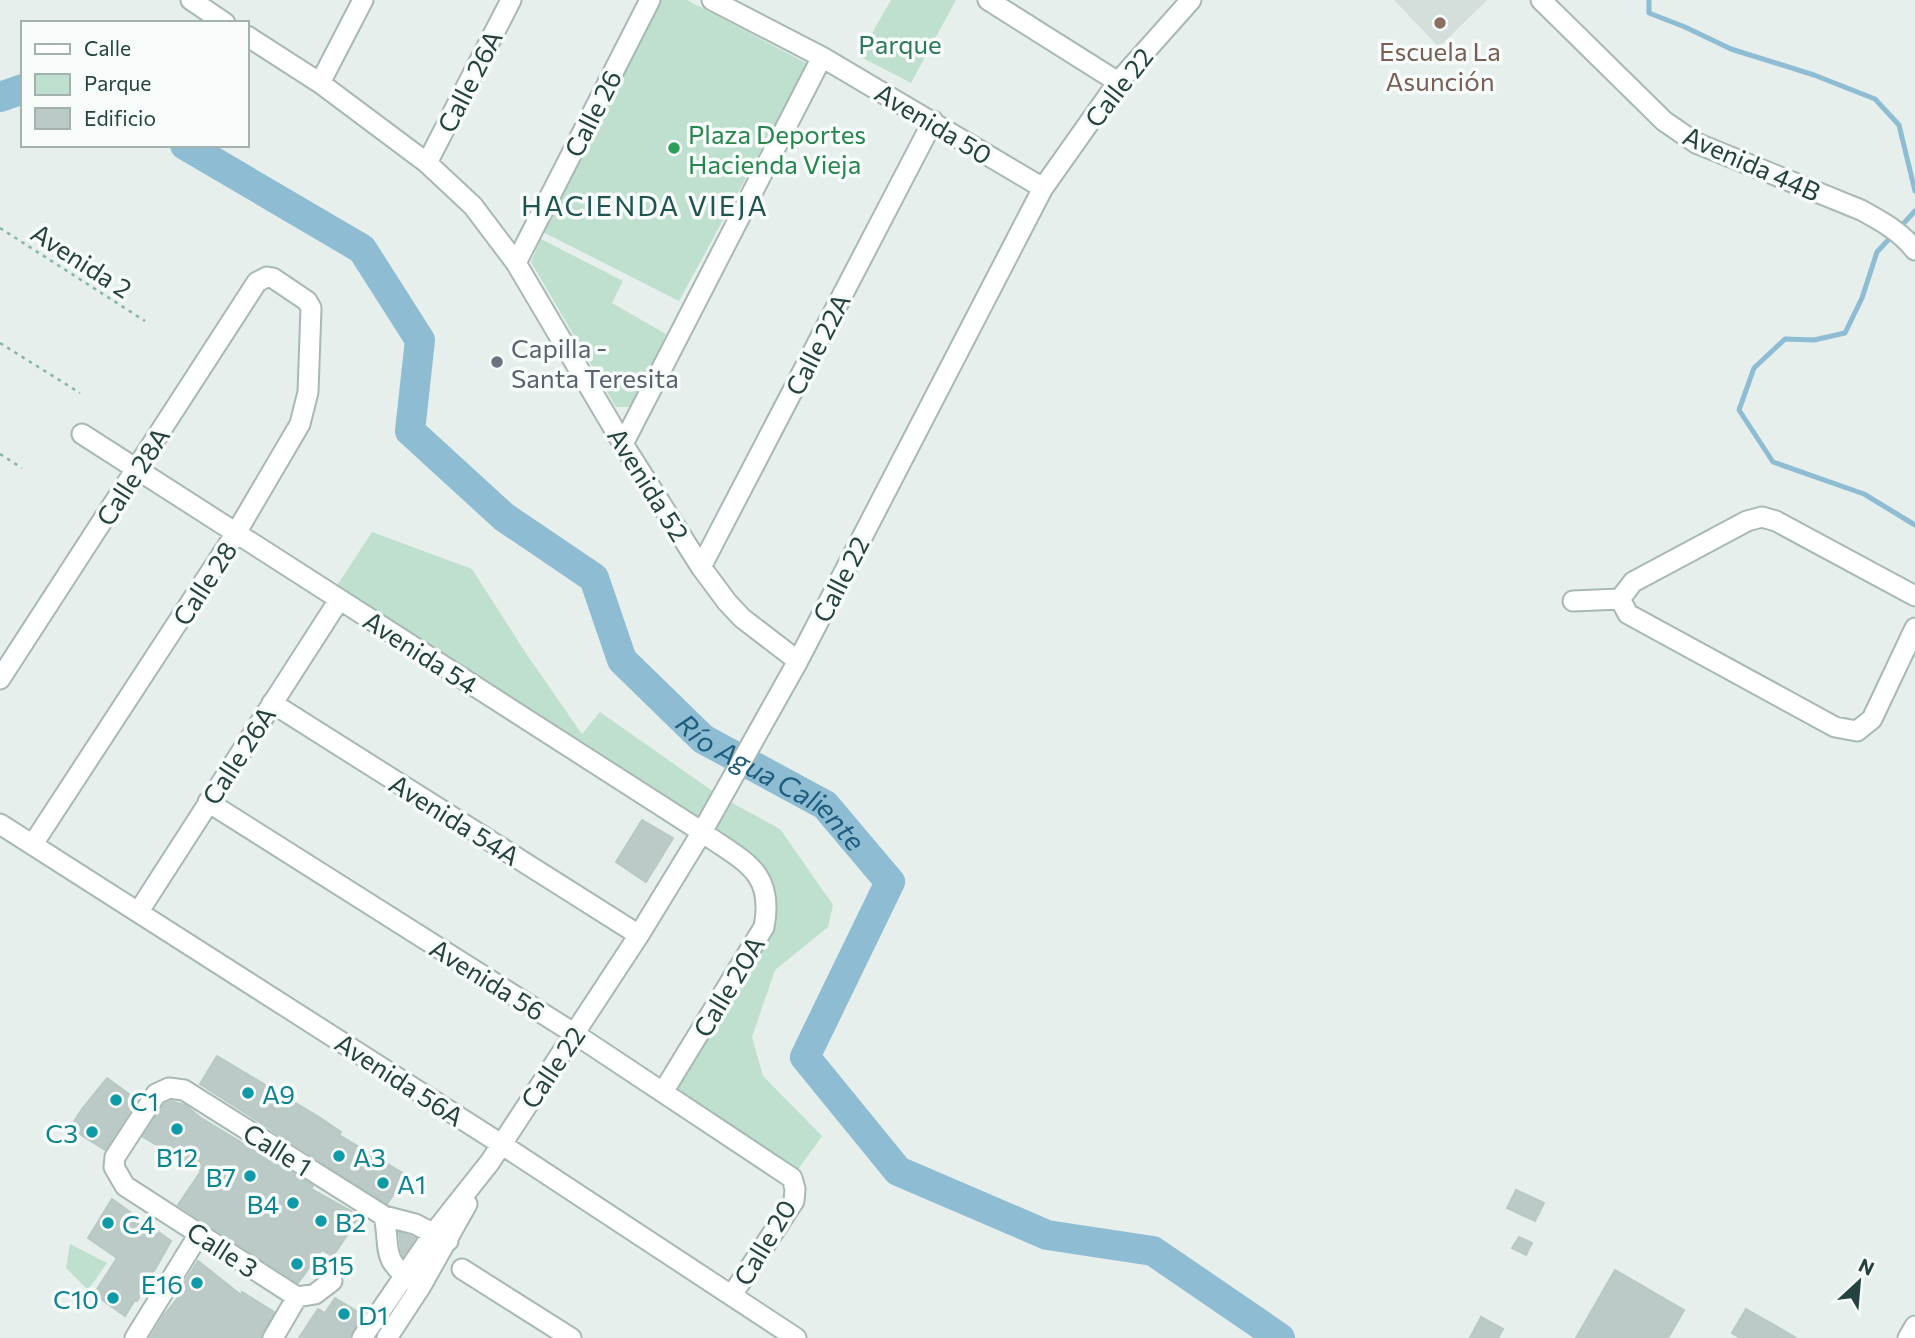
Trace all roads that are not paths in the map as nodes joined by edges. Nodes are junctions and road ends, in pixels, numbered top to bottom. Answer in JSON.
{"nodes":[{"id":1,"x":191,"y":0,"type":"edge"},
{"id":2,"x":363,"y":0,"type":"edge"},
{"id":3,"x":511,"y":0,"type":"edge"},
{"id":4,"x":650,"y":0,"type":"edge"},
{"id":5,"x":712,"y":0,"type":"edge"},
{"id":6,"x":988,"y":0,"type":"edge"},
{"id":7,"x":1191,"y":0,"type":"edge"},
{"id":8,"x":1541,"y":0,"type":"edge"},
{"id":9,"x":221,"y":13,"type":"edge"},
{"id":10,"x":248,"y":37,"type":"edge"},
{"id":11,"x":822,"y":57,"type":"junction"},
{"id":12,"x":1118,"y":82,"type":"junction"},
{"id":13,"x":320,"y":83,"type":"junction"},
{"id":14,"x":933,"y":121,"type":"junction"},
{"id":15,"x":427,"y":163,"type":"junction"},
{"id":16,"x":1043,"y":188,"type":"junction"},
{"id":17,"x":1910,"y":244,"type":"edge"},
{"id":18,"x":516,"y":263,"type":"junction"},
{"id":19,"x":307,"y":301,"type":"joint"},
{"id":20,"x":82,"y":434,"type":"dead end"},
{"id":21,"x":623,"y":444,"type":"junction"},
{"id":22,"x":137,"y":470,"type":"junction"},
{"id":23,"x":236,"y":533,"type":"junction"},
{"id":24,"x":701,"y":567,"type":"junction"},
{"id":25,"x":1915,"y":596,"type":"edge"},
{"id":26,"x":1620,"y":599,"type":"junction"},
{"id":27,"x":339,"y":600,"type":"junction"},
{"id":28,"x":1573,"y":601,"type":"dead end"},
{"id":29,"x":1915,"y":628,"type":"edge"},
{"id":30,"x":798,"y":661,"type":"junction"},
{"id":31,"x":0,"y":679,"type":"edge"},
{"id":32,"x":272,"y":703,"type":"junction"},
{"id":33,"x":208,"y":802,"type":"junction"},
{"id":34,"x":0,"y":824,"type":"edge"},
{"id":35,"x":702,"y":832,"type":"junction"},
{"id":36,"x":33,"y":844,"type":"junction"},
{"id":37,"x":758,"y":873,"type":"joint"},
{"id":38,"x":139,"y":911,"type":"junction"},
{"id":39,"x":639,"y":935,"type":"junction"},
{"id":40,"x":575,"y":1034,"type":"junction"},
{"id":41,"x":663,"y":1092,"type":"junction"},
{"id":42,"x":501,"y":1144,"type":"junction"},
{"id":43,"x":118,"y":1176,"type":"joint"},
{"id":44,"x":795,"y":1189,"type":"joint"},
{"id":45,"x":384,"y":1216,"type":"junction"},
{"id":46,"x":199,"y":1234,"type":"junction"},
{"id":47,"x":441,"y":1237,"type":"junction"},
{"id":48,"x":462,"y":1269,"type":"dead end"},
{"id":49,"x":404,"y":1275,"type":"junction"},
{"id":50,"x":332,"y":1281,"type":"dead end"},
{"id":51,"x":421,"y":1286,"type":"junction"},
{"id":52,"x":732,"y":1295,"type":"junction"},
{"id":53,"x":297,"y":1297,"type":"junction"},
{"id":54,"x":1915,"y":1326,"type":"edge"},
{"id":55,"x":135,"y":1338,"type":"edge"},
{"id":56,"x":273,"y":1338,"type":"edge"},
{"id":57,"x":362,"y":1338,"type":"edge"},
{"id":58,"x":387,"y":1338,"type":"edge"},
{"id":59,"x":570,"y":1338,"type":"edge"},
{"id":60,"x":796,"y":1338,"type":"edge"},
{"id":61,"x":1908,"y":1338,"type":"edge"}],
"edges":[{"from":1,"to":9,"type":"street"},
{"from":2,"to":13,"type":"street"},
{"from":3,"to":15,"type":"street","name":"Calle 26A"},
{"from":4,"to":18,"type":"street","name":"Calle 26"},
{"from":5,"to":11,"type":"street","name":"Avenida 50"},
{"from":6,"to":12,"type":"street"},
{"from":7,"to":12,"type":"street","name":"Calle 22"},
{"from":8,"to":17,"type":"street","name":"Avenida 44B"},
{"from":10,"to":13,"type":"street","name":"Avenida 52"},
{"from":11,"to":14,"type":"street","name":"Avenida 50"},
{"from":11,"to":21,"type":"street"},
{"from":12,"to":16,"type":"street","name":"Calle 22"},
{"from":13,"to":15,"type":"street","name":"Avenida 52"},
{"from":14,"to":16,"type":"street","name":"Avenida 50"},
{"from":14,"to":24,"type":"street","name":"Calle 22A"},
{"from":15,"to":18,"type":"street","name":"Avenida 52"},
{"from":16,"to":30,"type":"street","name":"Calle 22"},
{"from":18,"to":21,"type":"street","name":"Avenida 52"},
{"from":19,"to":22,"type":"street","name":"Calle 28A"},
{"from":19,"to":23,"type":"street","name":"Calle 28"},
{"from":20,"to":22,"type":"street","name":"Avenida 54"},
{"from":21,"to":24,"type":"street","name":"Avenida 52"},
{"from":22,"to":23,"type":"street","name":"Avenida 54"},
{"from":22,"to":31,"type":"street","name":"Calle 28A"},
{"from":23,"to":27,"type":"street","name":"Avenida 54"},
{"from":23,"to":36,"type":"street","name":"Calle 28"},
{"from":24,"to":30,"type":"street","name":"Avenida 52"},
{"from":25,"to":26,"type":"street"},
{"from":26,"to":28,"type":"street"},
{"from":26,"to":29,"type":"street"},
{"from":27,"to":32,"type":"street","name":"Calle 26A"},
{"from":27,"to":35,"type":"street","name":"Avenida 54"},
{"from":30,"to":35,"type":"street","name":"Calle 22"},
{"from":32,"to":33,"type":"street","name":"Calle 26A"},
{"from":32,"to":39,"type":"street","name":"Avenida 54A"},
{"from":33,"to":38,"type":"street","name":"Calle 26A"},
{"from":33,"to":40,"type":"street","name":"Avenida 56"},
{"from":34,"to":36,"type":"street","name":"Avenida 56A"},
{"from":35,"to":37,"type":"street","name":"Avenida 54"},
{"from":35,"to":39,"type":"street","name":"Calle 22"},
{"from":36,"to":38,"type":"street","name":"Avenida 56A"},
{"from":37,"to":41,"type":"street","name":"Calle 20A"},
{"from":38,"to":42,"type":"street","name":"Avenida 56A"},
{"from":39,"to":40,"type":"street","name":"Calle 22"},
{"from":40,"to":41,"type":"street","name":"Avenida 56"},
{"from":40,"to":42,"type":"street","name":"Calle 22"},
{"from":41,"to":44,"type":"street","name":"Avenida 56"},
{"from":42,"to":47,"type":"street","name":"Calle 22"},
{"from":42,"to":52,"type":"street","name":"Avenida 56A"},
{"from":43,"to":45,"type":"street","name":"Calle 1"},
{"from":43,"to":46,"type":"street","name":"Calle 3"},
{"from":44,"to":52,"type":"street","name":"Calle 20"},
{"from":45,"to":47,"type":"street","name":"Calle 1"},
{"from":45,"to":49,"type":"street"},
{"from":46,"to":53,"type":"street","name":"Calle 3"},
{"from":46,"to":55,"type":"street"},
{"from":47,"to":49,"type":"street","name":"Calle 22"},
{"from":47,"to":51,"type":"street","name":"Calle 22"},
{"from":48,"to":59,"type":"street"},
{"from":49,"to":51,"type":"street"},
{"from":49,"to":57,"type":"street","name":"Calle 22"},
{"from":50,"to":53,"type":"street"},
{"from":51,"to":58,"type":"street","name":"Calle 22"},
{"from":52,"to":60,"type":"street","name":"Avenida 56A"},
{"from":53,"to":56,"type":"street"},
{"from":54,"to":61,"type":"street"}]}
